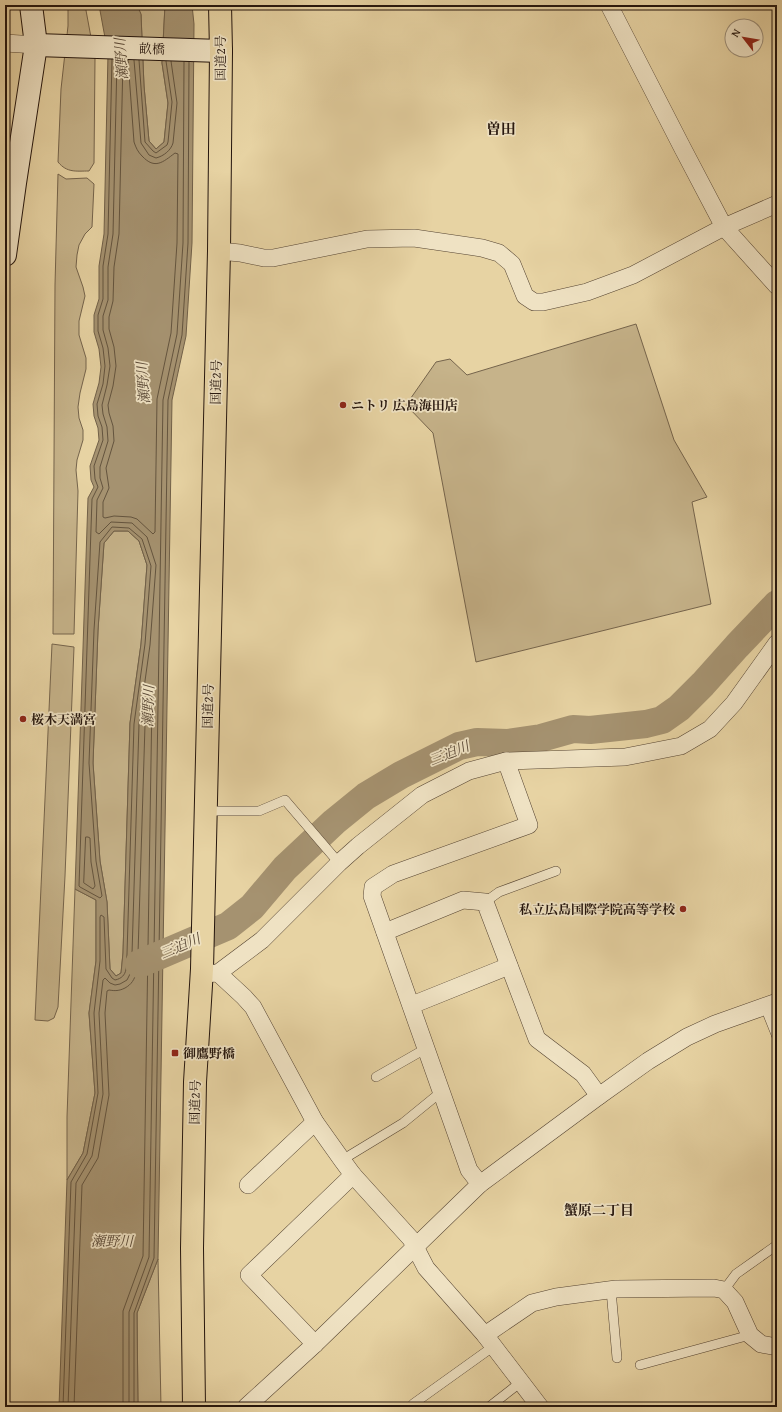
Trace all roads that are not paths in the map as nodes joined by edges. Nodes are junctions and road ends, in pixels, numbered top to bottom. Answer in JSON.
{"nodes":[{"id":1,"x":31,"y":5,"type":"edge"},
{"id":2,"x":220,"y":5,"type":"edge"},
{"id":3,"x":610,"y":5,"type":"edge"},
{"id":4,"x":5,"y":43,"type":"edge"},
{"id":5,"x":36,"y":45,"type":"junction"},
{"id":6,"x":221,"y":51,"type":"junction"},
{"id":7,"x":777,"y":204,"type":"edge"},
{"id":8,"x":724,"y":227,"type":"junction"},
{"id":9,"x":219,"y":251,"type":"junction"},
{"id":10,"x":5,"y":255,"type":"edge"},
{"id":11,"x":777,"y":286,"type":"edge"},
{"id":12,"x":777,"y":644,"type":"edge"},
{"id":13,"x":506,"y":761,"type":"junction"},
{"id":14,"x":206,"y":811,"type":"junction"},
{"id":15,"x":336,"y":859,"type":"junction"},
{"id":16,"x":556,"y":871,"type":"dead end"},
{"id":17,"x":485,"y":902,"type":"junction"},
{"id":18,"x":385,"y":932,"type":"junction"},
{"id":19,"x":509,"y":966,"type":"junction"},
{"id":20,"x":207,"y":972,"type":"junction"},
{"id":21,"x":771,"y":1004,"type":"edge"},
{"id":22,"x":412,"y":1005,"type":"junction"},
{"id":23,"x":777,"y":1037,"type":"edge"},
{"id":24,"x":425,"y":1048,"type":"junction"},
{"id":25,"x":376,"y":1077,"type":"dead end"},
{"id":26,"x":441,"y":1092,"type":"junction"},
{"id":27,"x":599,"y":1096,"type":"junction"},
{"id":28,"x":315,"y":1122,"type":"junction"},
{"id":29,"x":342,"y":1160,"type":"junction"},
{"id":30,"x":353,"y":1175,"type":"junction"},
{"id":31,"x":480,"y":1184,"type":"junction"},
{"id":32,"x":248,"y":1185,"type":"dead end"},
{"id":33,"x":777,"y":1245,"type":"edge"},
{"id":34,"x":415,"y":1248,"type":"junction"},
{"id":35,"x":610,"y":1290,"type":"junction"},
{"id":36,"x":724,"y":1290,"type":"junction"},
{"id":37,"x":750,"y":1335,"type":"junction"},
{"id":38,"x":490,"y":1341,"type":"junction"},
{"id":39,"x":315,"y":1344,"type":"junction"},
{"id":40,"x":777,"y":1347,"type":"edge"},
{"id":41,"x":617,"y":1358,"type":"dead end"},
{"id":42,"x":640,"y":1365,"type":"dead end"},
{"id":43,"x":521,"y":1382,"type":"junction"},
{"id":44,"x":413,"y":1404,"type":"dead end"},
{"id":45,"x":194,"y":1407,"type":"edge"},
{"id":46,"x":246,"y":1407,"type":"edge"},
{"id":47,"x":488,"y":1407,"type":"edge"},
{"id":48,"x":540,"y":1407,"type":"edge"}],
"edges":[{"from":1,"to":5,"type":"street"},
{"from":2,"to":6,"type":"highway","name":"国道2号"},
{"from":3,"to":8,"type":"street"},
{"from":4,"to":5,"type":"street"},
{"from":5,"to":6,"type":"street","name":"畝橋"},
{"from":5,"to":10,"type":"street"},
{"from":6,"to":9,"type":"highway","name":"国道2号"},
{"from":7,"to":8,"type":"street"},
{"from":8,"to":9,"type":"street"},
{"from":8,"to":11,"type":"street"},
{"from":9,"to":14,"type":"highway","name":"国道2号"},
{"from":12,"to":13,"type":"street"},
{"from":13,"to":15,"type":"street"},
{"from":13,"to":18,"type":"street"},
{"from":14,"to":15,"type":"lane"},
{"from":14,"to":20,"type":"highway","name":"国道2号"},
{"from":15,"to":20,"type":"street"},
{"from":16,"to":17,"type":"lane"},
{"from":17,"to":18,"type":"street"},
{"from":17,"to":19,"type":"street"},
{"from":18,"to":22,"type":"street"},
{"from":19,"to":22,"type":"street"},
{"from":19,"to":27,"type":"street"},
{"from":20,"to":28,"type":"street"},
{"from":20,"to":45,"type":"highway","name":"国道2号"},
{"from":21,"to":23,"type":"lane"},
{"from":21,"to":27,"type":"street"},
{"from":22,"to":24,"type":"street"},
{"from":24,"to":25,"type":"lane"},
{"from":24,"to":26,"type":"street"},
{"from":26,"to":29,"type":"lane"},
{"from":26,"to":31,"type":"street"},
{"from":27,"to":31,"type":"street"},
{"from":28,"to":29,"type":"street"},
{"from":28,"to":32,"type":"street"},
{"from":29,"to":30,"type":"street"},
{"from":30,"to":34,"type":"street"},
{"from":30,"to":39,"type":"street"},
{"from":31,"to":34,"type":"street"},
{"from":33,"to":36,"type":"lane"},
{"from":34,"to":38,"type":"street"},
{"from":34,"to":39,"type":"street"},
{"from":35,"to":36,"type":"street"},
{"from":35,"to":38,"type":"street"},
{"from":35,"to":41,"type":"lane"},
{"from":36,"to":37,"type":"street"},
{"from":37,"to":40,"type":"street"},
{"from":37,"to":42,"type":"lane"},
{"from":38,"to":43,"type":"street"},
{"from":38,"to":44,"type":"lane"},
{"from":39,"to":46,"type":"street"},
{"from":43,"to":47,"type":"lane"},
{"from":43,"to":48,"type":"street"}]}
